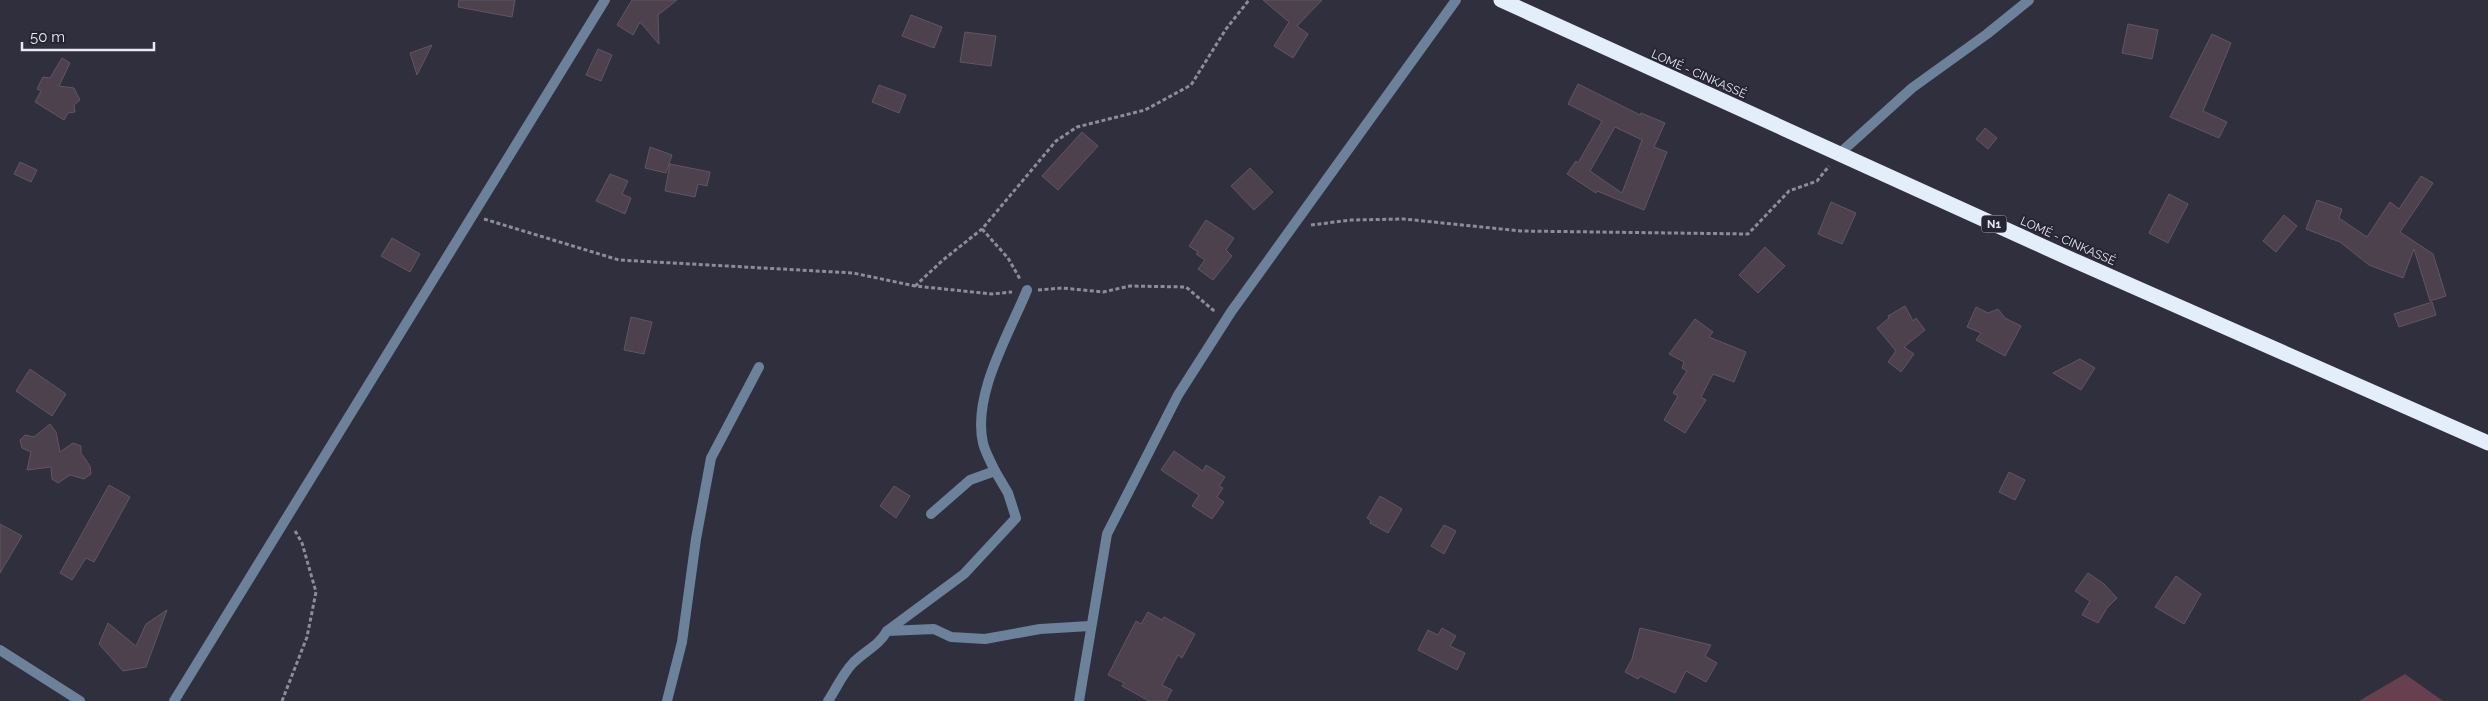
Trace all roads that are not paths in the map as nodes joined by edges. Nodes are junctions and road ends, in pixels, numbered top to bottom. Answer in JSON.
{"nodes":[{"id":1,"x":605,"y":0,"type":"edge"},
{"id":2,"x":1456,"y":0,"type":"edge"},
{"id":3,"x":1501,"y":0,"type":"edge"},
{"id":4,"x":2028,"y":0,"type":"edge"},
{"id":5,"x":1839,"y":154,"type":"junction"},
{"id":6,"x":1027,"y":290,"type":"road end"},
{"id":7,"x":759,"y":367,"type":"dead end"},
{"id":8,"x":2488,"y":443,"type":"edge"},
{"id":9,"x":995,"y":471,"type":"junction"},
{"id":10,"x":930,"y":514,"type":"dead end"},
{"id":11,"x":1090,"y":626,"type":"junction"},
{"id":12,"x":887,"y":631,"type":"junction"},
{"id":13,"x":0,"y":650,"type":"edge"},
{"id":14,"x":80,"y":701,"type":"edge"},
{"id":15,"x":174,"y":701,"type":"edge"},
{"id":16,"x":667,"y":701,"type":"edge"},
{"id":17,"x":828,"y":701,"type":"edge"},
{"id":18,"x":1079,"y":701,"type":"edge"}],
"edges":[{"from":1,"to":15,"type":"street"},
{"from":2,"to":11,"type":"street"},
{"from":3,"to":5,"type":"highway","name":"LOMÉ - CINKASSÉ","number":"N1"},
{"from":4,"to":5,"type":"street"},
{"from":5,"to":8,"type":"highway","name":"LOMÉ - CINKASSÉ","number":"N1"},
{"from":6,"to":9,"type":"street"},
{"from":7,"to":16,"type":"street"},
{"from":9,"to":10,"type":"street"},
{"from":9,"to":12,"type":"street"},
{"from":11,"to":12,"type":"street"},
{"from":11,"to":18,"type":"street"},
{"from":12,"to":17,"type":"street"},
{"from":13,"to":14,"type":"street"}]}
